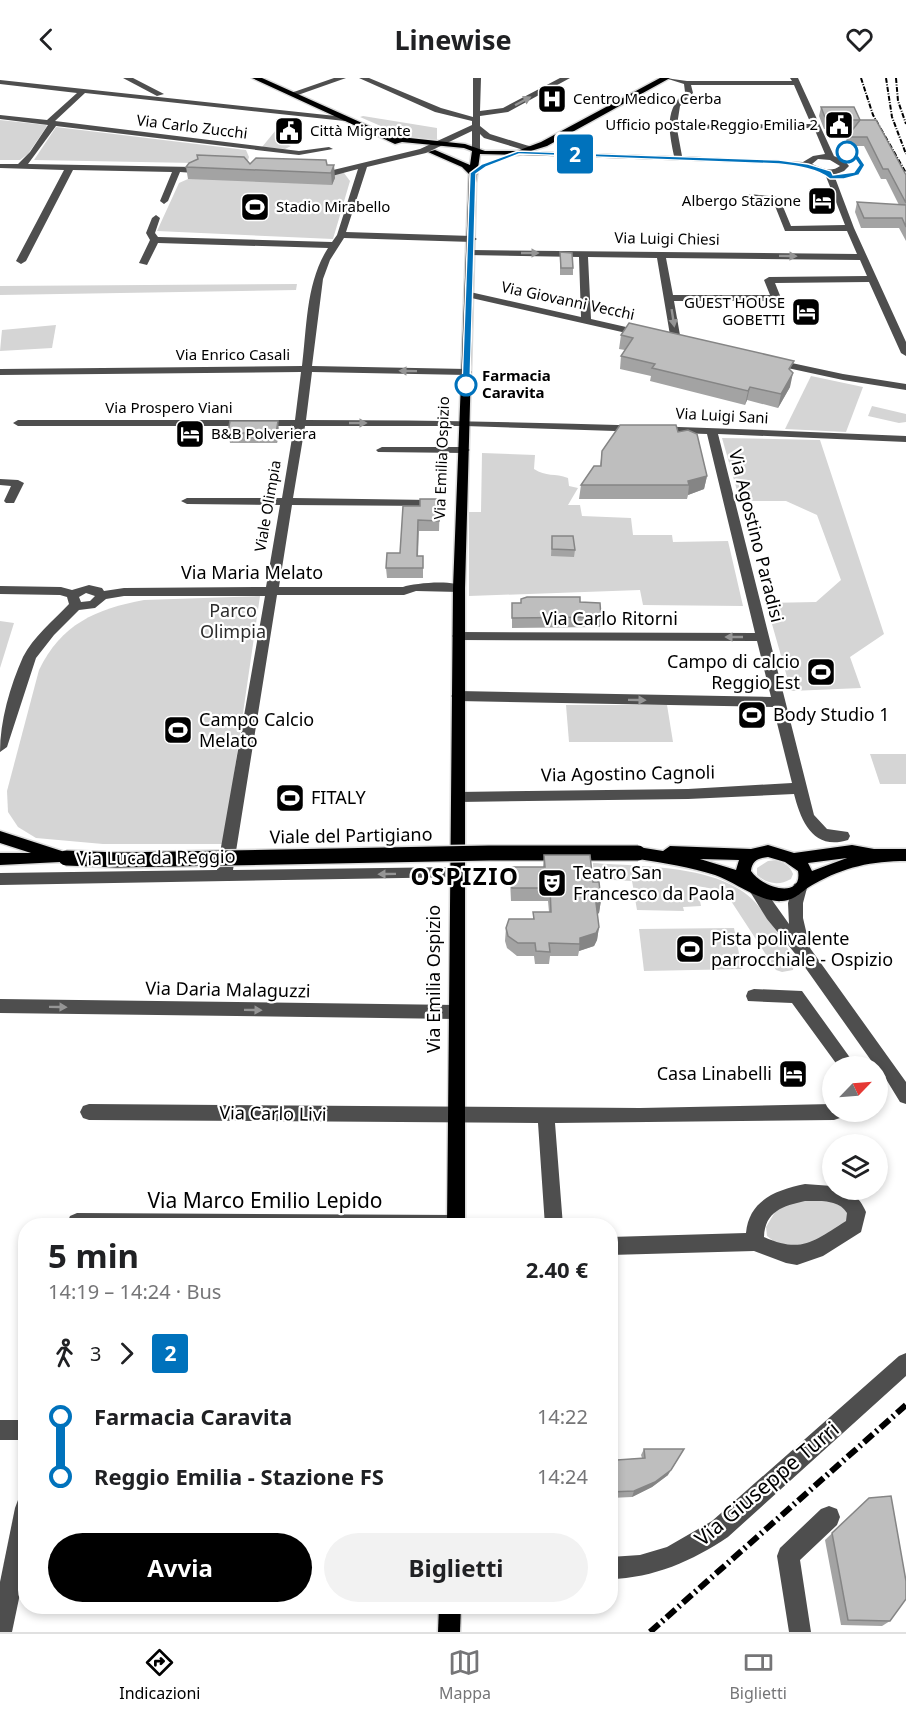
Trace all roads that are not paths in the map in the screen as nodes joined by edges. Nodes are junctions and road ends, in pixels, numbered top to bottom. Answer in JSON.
{"nodes":[{"id":1,"x":128,"y":78,"type":"edge"},
{"id":2,"x":256,"y":78,"type":"edge"},
{"id":3,"x":342,"y":78,"type":"edge"},
{"id":4,"x":363,"y":78,"type":"edge"},
{"id":5,"x":477,"y":78,"type":"edge"},
{"id":6,"x":566,"y":78,"type":"edge"},
{"id":7,"x":668,"y":78,"type":"edge"},
{"id":8,"x":795,"y":81,"type":"edge"},
{"id":9,"x":0,"y":82,"type":"edge"},
{"id":10,"x":687,"y":83,"type":"junction"},
{"id":11,"x":84,"y":90,"type":"junction"},
{"id":12,"x":292,"y":94,"type":"junction"},
{"id":13,"x":171,"y":99,"type":"junction"},
{"id":14,"x":325,"y":110,"type":"junction"},
{"id":15,"x":294,"y":112,"type":"junction"},
{"id":16,"x":0,"y":117,"type":"edge"},
{"id":17,"x":345,"y":119,"type":"junction"},
{"id":18,"x":476,"y":120,"type":"junction"},
{"id":19,"x":51,"y":124,"type":"junction"},
{"id":20,"x":815,"y":126,"type":"junction"},
{"id":21,"x":674,"y":127,"type":"junction"},
{"id":22,"x":390,"y":138,"type":"junction"},
{"id":23,"x":822,"y":140,"type":"junction"},
{"id":24,"x":250,"y":147,"type":"junction"},
{"id":25,"x":329,"y":149,"type":"dead end"},
{"id":26,"x":431,"y":149,"type":"junction"},
{"id":27,"x":531,"y":149,"type":"junction"},
{"id":28,"x":476,"y":150,"type":"junction"},
{"id":29,"x":515,"y":153,"type":"junction"},
{"id":30,"x":574,"y":154,"type":"junction"},
{"id":31,"x":831,"y":157,"type":"junction"},
{"id":32,"x":254,"y":158,"type":"edge"},
{"id":33,"x":678,"y":158,"type":"junction"},
{"id":34,"x":493,"y":160,"type":"dead end"},
{"id":35,"x":810,"y":161,"type":"junction"},
{"id":36,"x":0,"y":166,"type":"edge"},
{"id":37,"x":21,"y":166,"type":"junction"},
{"id":38,"x":484,"y":166,"type":"dead end"},
{"id":39,"x":70,"y":167,"type":"junction"},
{"id":40,"x":363,"y":167,"type":"junction"},
{"id":41,"x":177,"y":170,"type":"junction"},
{"id":42,"x":194,"y":170,"type":"edge"},
{"id":43,"x":345,"y":170,"type":"junction"},
{"id":44,"x":332,"y":173,"type":"edge"},
{"id":45,"x":473,"y":173,"type":"junction"},
{"id":46,"x":830,"y":175,"type":"junction"},
{"id":47,"x":357,"y":182,"type":"junction"},
{"id":48,"x":750,"y":197,"type":"dead end"},
{"id":49,"x":164,"y":201,"type":"dead end"},
{"id":50,"x":156,"y":218,"type":"dead end"},
{"id":51,"x":850,"y":228,"type":"junction"},
{"id":52,"x":472,"y":239,"type":"junction"},
{"id":53,"x":155,"y":240,"type":"junction"},
{"id":54,"x":339,"y":240,"type":"junction"},
{"id":55,"x":471,"y":253,"type":"junction"},
{"id":56,"x":583,"y":254,"type":"junction"},
{"id":57,"x":661,"y":254,"type":"junction"},
{"id":58,"x":762,"y":256,"type":"junction"},
{"id":59,"x":863,"y":257,"type":"junction"},
{"id":60,"x":21,"y":261,"type":"dead end"},
{"id":61,"x":144,"y":263,"type":"dead end"},
{"id":62,"x":873,"y":279,"type":"junction"},
{"id":63,"x":769,"y":280,"type":"junction"},
{"id":64,"x":470,"y":295,"type":"junction"},
{"id":65,"x":669,"y":298,"type":"junction"},
{"id":66,"x":585,"y":320,"type":"junction"},
{"id":67,"x":654,"y":336,"type":"edge"},
{"id":68,"x":665,"y":339,"type":"edge"},
{"id":69,"x":906,"y":353,"type":"edge"},
{"id":70,"x":765,"y":360,"type":"edge"},
{"id":71,"x":307,"y":369,"type":"junction"},
{"id":72,"x":0,"y":372,"type":"edge"},
{"id":73,"x":467,"y":372,"type":"junction"},
{"id":74,"x":906,"y":387,"type":"edge"},
{"id":75,"x":18,"y":423,"type":"dead end"},
{"id":76,"x":300,"y":423,"type":"junction"},
{"id":77,"x":465,"y":423,"type":"junction"},
{"id":78,"x":712,"y":431,"type":"junction"},
{"id":79,"x":906,"y":439,"type":"edge"},
{"id":80,"x":382,"y":450,"type":"dead end"},
{"id":81,"x":464,"y":450,"type":"junction"},
{"id":82,"x":0,"y":483,"type":"edge"},
{"id":83,"x":10,"y":501,"type":"dead end"},
{"id":84,"x":187,"y":501,"type":"dead end"},
{"id":85,"x":285,"y":502,"type":"junction"},
{"id":86,"x":431,"y":503,"type":"edge"},
{"id":87,"x":0,"y":590,"type":"edge"},
{"id":88,"x":271,"y":591,"type":"junction"},
{"id":89,"x":458,"y":592,"type":"junction"},
{"id":90,"x":75,"y":600,"type":"junction"},
{"id":91,"x":458,"y":636,"type":"junction"},
{"id":92,"x":762,"y":637,"type":"junction"},
{"id":93,"x":458,"y":696,"type":"junction"},
{"id":94,"x":778,"y":702,"type":"junction"},
{"id":95,"x":0,"y":747,"type":"edge"},
{"id":96,"x":800,"y":788,"type":"junction"},
{"id":97,"x":458,"y":796,"type":"junction"},
{"id":98,"x":843,"y":836,"type":"dead end"},
{"id":99,"x":0,"y":837,"type":"edge"},
{"id":100,"x":638,"y":853,"type":"junction"},
{"id":101,"x":751,"y":855,"type":"junction"},
{"id":102,"x":874,"y":855,"type":"junction"},
{"id":103,"x":906,"y":855,"type":"edge"},
{"id":104,"x":66,"y":858,"type":"junction"},
{"id":105,"x":0,"y":859,"type":"edge"},
{"id":106,"x":794,"y":859,"type":"junction"},
{"id":107,"x":457,"y":873,"type":"junction"},
{"id":108,"x":224,"y":876,"type":"junction"},
{"id":109,"x":0,"y":879,"type":"edge"},
{"id":110,"x":802,"y":885,"type":"junction"},
{"id":111,"x":754,"y":887,"type":"junction"},
{"id":112,"x":803,"y":951,"type":"junction"},
{"id":113,"x":754,"y":996,"type":"dead end"},
{"id":114,"x":0,"y":1006,"type":"edge"},
{"id":115,"x":456,"y":1012,"type":"junction"},
{"id":116,"x":841,"y":1056,"type":"edge"},
{"id":117,"x":906,"y":1096,"type":"edge"},
{"id":118,"x":89,"y":1112,"type":"dead end"},
{"id":119,"x":822,"y":1112,"type":"edge"},
{"id":120,"x":546,"y":1115,"type":"junction"},
{"id":121,"x":456,"y":1116,"type":"junction"},
{"id":122,"x":456,"y":1218,"type":"edge"},
{"id":123,"x":553,"y":1218,"type":"edge"},
{"id":124,"x":755,"y":1242,"type":"junction"},
{"id":125,"x":618,"y":1246,"type":"edge"},
{"id":126,"x":906,"y":1363,"type":"edge"},
{"id":127,"x":0,"y":1430,"type":"edge"},
{"id":128,"x":18,"y":1430,"type":"edge"},
{"id":129,"x":829,"y":1516,"type":"dead end"},
{"id":130,"x":18,"y":1548,"type":"edge"},
{"id":131,"x":618,"y":1567,"type":"edge"},
{"id":132,"x":450,"y":1614,"type":"edge"},
{"id":133,"x":1,"y":1632,"type":"edge"},
{"id":134,"x":449,"y":1632,"type":"edge"},
{"id":135,"x":800,"y":1632,"type":"edge"}],
"edges":[{"from":1,"to":13,"type":"street"},
{"from":2,"to":12,"type":"main road"},
{"from":3,"to":12,"type":"street"},
{"from":4,"to":18,"type":"street"},
{"from":5,"to":18,"type":"street"},
{"from":18,"to":6,"type":"street","one_way":true},
{"from":7,"to":10,"type":"street"},
{"from":7,"to":27,"type":"main road"},
{"from":8,"to":10,"type":"street"},
{"from":8,"to":20,"type":"street"},
{"from":9,"to":11,"type":"street"},
{"from":10,"to":21,"type":"street"},
{"from":11,"to":13,"type":"street"},
{"from":11,"to":19,"type":"street"},
{"from":12,"to":14,"type":"main road"},
{"from":13,"to":15,"type":"street"},
{"from":14,"to":15,"type":"street"},
{"from":14,"to":17,"type":"main road"},
{"from":15,"to":17,"type":"street"},
{"from":16,"to":19,"type":"street","name":"Via Carlo Zucchi"},
{"from":17,"to":22,"type":"main road"},
{"from":18,"to":26,"type":"street"},
{"from":18,"to":27,"type":"street"},
{"from":18,"to":28,"type":"street"},
{"from":19,"to":24,"type":"street","name":"Via Carlo Zucchi"},
{"from":19,"to":37,"type":"street"},
{"from":20,"to":21,"type":"street"},
{"from":20,"to":23,"type":"street"},
{"from":21,"to":33,"type":"street"},
{"from":22,"to":26,"type":"main road"},
{"from":22,"to":26,"type":"main road"},
{"from":23,"to":31,"type":"street"},
{"from":23,"to":35,"type":"street"},
{"from":24,"to":25,"type":"street","name":"Via Carlo Zucchi"},
{"from":24,"to":32,"type":"street"},
{"from":26,"to":28,"type":"main road"},
{"from":26,"to":40,"type":"street"},
{"from":26,"to":45,"type":"main road"},
{"from":27,"to":28,"type":"main road"},
{"from":27,"to":29,"type":"main road"},
{"from":27,"to":30,"type":"street"},
{"from":28,"to":29,"type":"main road"},
{"from":28,"to":45,"type":"main road","name":"Via Emilia Ospizio"},
{"from":29,"to":30,"type":"street"},
{"from":29,"to":34,"type":"main road"},
{"from":30,"to":33,"type":"street"},
{"from":31,"to":35,"type":"street"},
{"from":31,"to":46,"type":"street"},
{"from":33,"to":35,"type":"street"},
{"from":35,"to":46,"type":"street"},
{"from":36,"to":37,"type":"street"},
{"from":37,"to":39,"type":"street"},
{"from":38,"to":45,"type":"main road"},
{"from":39,"to":41,"type":"street"},
{"from":39,"to":60,"type":"street"},
{"from":40,"to":43,"type":"street"},
{"from":40,"to":47,"type":"street","name":"Viale Olimpia"},
{"from":41,"to":42,"type":"street"},
{"from":41,"to":49,"type":"street"},
{"from":43,"to":44,"type":"street"},
{"from":43,"to":47,"type":"street"},
{"from":45,"to":52,"type":"main road","name":"Via Emilia Ospizio"},
{"from":46,"to":51,"type":"street"},
{"from":47,"to":54,"type":"street","name":"Viale Olimpia"},
{"from":48,"to":51,"type":"street"},
{"from":50,"to":53,"type":"street"},
{"from":51,"to":59,"type":"street"},
{"from":52,"to":54,"type":"street"},
{"from":52,"to":55,"type":"main road","name":"Via Emilia Ospizio"},
{"from":53,"to":54,"type":"street"},
{"from":53,"to":61,"type":"street"},
{"from":54,"to":71,"type":"street","name":"Viale Olimpia"},
{"from":55,"to":56,"type":"street","name":"Via Luigi Chiesi","one_way":true},
{"from":55,"to":64,"type":"main road","name":"Via Emilia Ospizio"},
{"from":56,"to":57,"type":"street","name":"Via Luigi Chiesi"},
{"from":56,"to":66,"type":"street"},
{"from":57,"to":58,"type":"street","name":"Via Luigi Chiesi"},
{"from":57,"to":65,"type":"street"},
{"from":58,"to":59,"type":"street","name":"Via Luigi Chiesi","one_way":true},
{"from":58,"to":63,"type":"street"},
{"from":59,"to":62,"type":"street"},
{"from":62,"to":63,"type":"street"},
{"from":62,"to":69,"type":"street"},
{"from":63,"to":65,"type":"street"},
{"from":64,"to":66,"type":"street","name":"Via Giovanni Vecchi"},
{"from":64,"to":73,"type":"main road","name":"Via Emilia Ospizio"},
{"from":65,"to":68,"type":"street","one_way":true},
{"from":66,"to":67,"type":"street","name":"Via Giovanni Vecchi"},
{"from":70,"to":74,"type":"street"},
{"from":71,"to":72,"type":"street","name":"Via Enrico Casali"},
{"from":73,"to":71,"type":"street","name":"Via Enrico Casali","one_way":true},
{"from":71,"to":76,"type":"street","name":"Viale Olimpia"},
{"from":73,"to":77,"type":"main road","name":"Via Emilia Ospizio"},
{"from":75,"to":76,"type":"street","name":"Via Prospero Viani"},
{"from":76,"to":77,"type":"street","name":"Via Prospero Viani","one_way":true},
{"from":76,"to":85,"type":"street","name":"Viale Olimpia"},
{"from":77,"to":78,"type":"street","name":"Via Luigi Sani"},
{"from":77,"to":81,"type":"main road","name":"Via Emilia Ospizio"},
{"from":78,"to":79,"type":"street","name":"Via Luigi Sani"},
{"from":78,"to":92,"type":"street","name":"Via Agostino Paradisi"},
{"from":80,"to":81,"type":"street"},
{"from":81,"to":89,"type":"main road","name":"Via Emilia Ospizio"},
{"from":82,"to":83,"type":"street"},
{"from":84,"to":85,"type":"street"},
{"from":85,"to":86,"type":"street"},
{"from":85,"to":88,"type":"street","name":"Viale Olimpia"},
{"from":87,"to":90,"type":"street"},
{"from":88,"to":89,"type":"street","name":"Via Maria Melato"},
{"from":88,"to":90,"type":"street","name":"Via Maria Melato"},
{"from":88,"to":108,"type":"street","name":"Viale Olimpia"},
{"from":89,"to":91,"type":"main road","name":"Via Emilia Ospizio"},
{"from":90,"to":95,"type":"street"},
{"from":92,"to":91,"type":"street","name":"Via Carlo Ritorni","one_way":true},
{"from":91,"to":93,"type":"main road","name":"Via Emilia Ospizio"},
{"from":92,"to":94,"type":"street","name":"Via Agostino Paradisi"},
{"from":93,"to":94,"type":"street","one_way":true},
{"from":93,"to":97,"type":"main road","name":"Via Emilia Ospizio"},
{"from":94,"to":96,"type":"street","name":"Via Agostino Paradisi"},
{"from":96,"to":97,"type":"street","name":"Via Agostino Cagnoli"},
{"from":96,"to":98,"type":"street","name":"Via Agostino Paradisi"},
{"from":97,"to":107,"type":"main road","name":"Via Emilia Ospizio"},
{"from":99,"to":104,"type":"main road","name":"Viale del Partigiano"},
{"from":100,"to":101,"type":"main road","name":"Viale del Partigiano"},
{"from":100,"to":104,"type":"main road","name":"Viale del Partigiano","bridge":true},
{"from":100,"to":111,"type":"main road","name":"Viale del Partigiano"},
{"from":101,"to":106,"type":"main road","name":"Viale del Partigiano"},
{"from":101,"to":111,"type":"main road"},
{"from":102,"to":103,"type":"main road","name":"Viale del Partigiano"},
{"from":102,"to":106,"type":"main road","name":"Viale del Partigiano"},
{"from":102,"to":110,"type":"main road","name":"Viale del Partigiano"},
{"from":104,"to":105,"type":"main road","name":"Viale del Partigiano"},
{"from":106,"to":110,"type":"main road"},
{"from":107,"to":108,"type":"street","name":"Via Luca da Reggio","one_way":true},
{"from":107,"to":115,"type":"main road","name":"Via Emilia Ospizio"},
{"from":108,"to":109,"type":"street","name":"Via Luca da Reggio"},
{"from":110,"to":111,"type":"main road","name":"Viale del Partigiano"},
{"from":110,"to":112,"type":"street"},
{"from":111,"to":112,"type":"street"},
{"from":112,"to":117,"type":"street"},
{"from":113,"to":116,"type":"street"},
{"from":114,"to":115,"type":"street","name":"Via Daria Malaguzzi","one_way":true},
{"from":115,"to":121,"type":"main road","name":"Via Emilia Ospizio"},
{"from":118,"to":121,"type":"street","name":"Via Carlo Livi"},
{"from":119,"to":120,"type":"street","name":"Via Carlo Livi"},
{"from":120,"to":121,"type":"street","name":"Via Carlo Livi"},
{"from":120,"to":123,"type":"street"},
{"from":121,"to":122,"type":"main road","name":"Via Emilia Ospizio"},
{"from":124,"to":124,"type":"street"},
{"from":124,"to":125,"type":"street"},
{"from":126,"to":131,"type":"street","name":"Via Giuseppe Turri"},
{"from":127,"to":128,"type":"street"},
{"from":129,"to":135,"type":"street"},
{"from":130,"to":133,"type":"street"},
{"from":132,"to":134,"type":"main road"}]}
